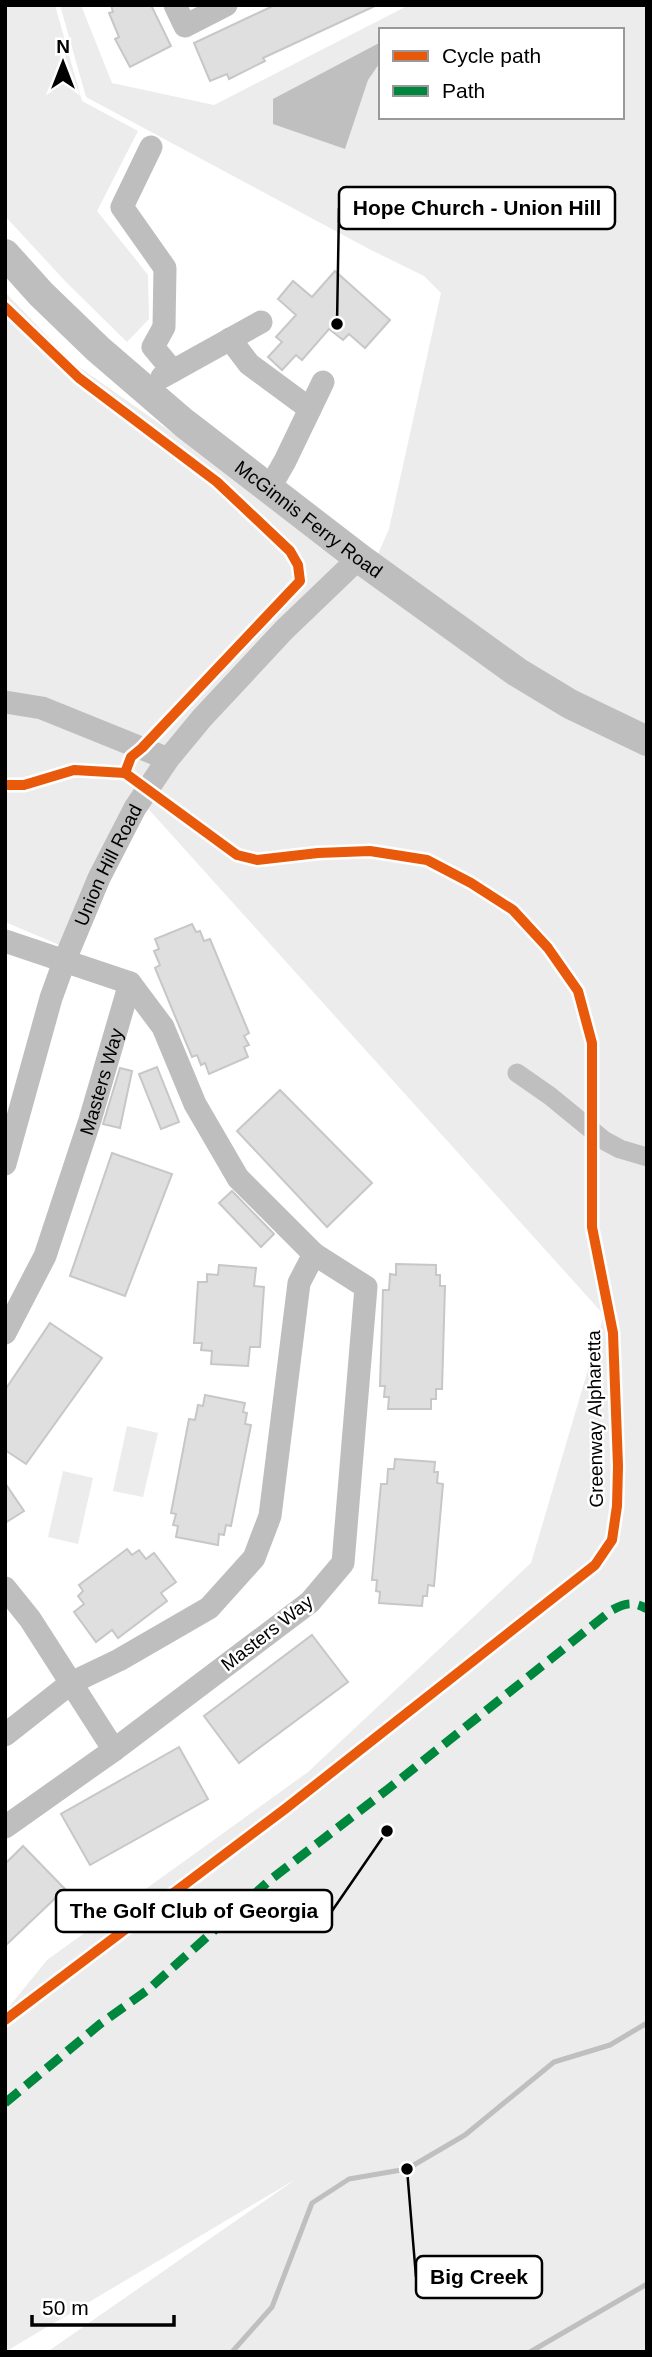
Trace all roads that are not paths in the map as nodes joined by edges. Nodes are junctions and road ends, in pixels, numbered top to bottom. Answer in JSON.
{"nodes":[{"id":1,"x":175,"y":5,"type":"edge"},
{"id":2,"x":226,"y":5,"type":"edge"},
{"id":3,"x":152,"y":147,"type":"dead end"},
{"id":4,"x":5,"y":254,"type":"edge"},
{"id":5,"x":261,"y":322,"type":"dead end"},
{"id":6,"x":230,"y":339,"type":"junction"},
{"id":7,"x":173,"y":371,"type":"junction"},
{"id":8,"x":323,"y":382,"type":"dead end"},
{"id":9,"x":144,"y":388,"type":"junction"},
{"id":10,"x":310,"y":409,"type":"junction"},
{"id":11,"x":269,"y":489,"type":"junction"},
{"id":12,"x":359,"y":558,"type":"junction"},
{"id":13,"x":5,"y":702,"type":"edge"},
{"id":14,"x":647,"y":741,"type":"edge"},
{"id":15,"x":168,"y":759,"type":"junction"},
{"id":16,"x":5,"y":941,"type":"edge"},
{"id":17,"x":64,"y":962,"type":"junction"},
{"id":18,"x":130,"y":983,"type":"junction"},
{"id":19,"x":5,"y":1164,"type":"edge"},
{"id":20,"x":314,"y":1254,"type":"junction"},
{"id":21,"x":5,"y":1334,"type":"edge"},
{"id":22,"x":5,"y":1588,"type":"edge"},
{"id":23,"x":71,"y":1682,"type":"junction"},
{"id":24,"x":5,"y":1735,"type":"edge"},
{"id":25,"x":114,"y":1750,"type":"junction"},
{"id":26,"x":5,"y":1827,"type":"edge"}],
"edges":[{"from":1,"to":2,"type":"street"},
{"from":3,"to":7,"type":"street"},
{"from":4,"to":9,"type":"main road","name":"McGinnis Ferry Road"},
{"from":5,"to":6,"type":"street"},
{"from":6,"to":7,"type":"street"},
{"from":6,"to":10,"type":"street"},
{"from":7,"to":9,"type":"street"},
{"from":8,"to":10,"type":"street"},
{"from":9,"to":11,"type":"main road","name":"McGinnis Ferry Road"},
{"from":10,"to":11,"type":"street"},
{"from":11,"to":12,"type":"main road","name":"McGinnis Ferry Road"},
{"from":12,"to":14,"type":"main road","name":"McGinnis Ferry Road"},
{"from":12,"to":15,"type":"street","name":"Union Hill Road"},
{"from":13,"to":15,"type":"street"},
{"from":15,"to":17,"type":"street","name":"Union Hill Road"},
{"from":16,"to":17,"type":"street"},
{"from":17,"to":18,"type":"street"},
{"from":17,"to":19,"type":"street","name":"Union Hill Road"},
{"from":18,"to":20,"type":"street","name":"Masters Way"},
{"from":18,"to":21,"type":"street","name":"Masters Way"},
{"from":20,"to":23,"type":"street"},
{"from":20,"to":25,"type":"street","name":"Masters Way"},
{"from":22,"to":23,"type":"street"},
{"from":23,"to":24,"type":"street"},
{"from":23,"to":25,"type":"street"},
{"from":25,"to":26,"type":"street"}]}
